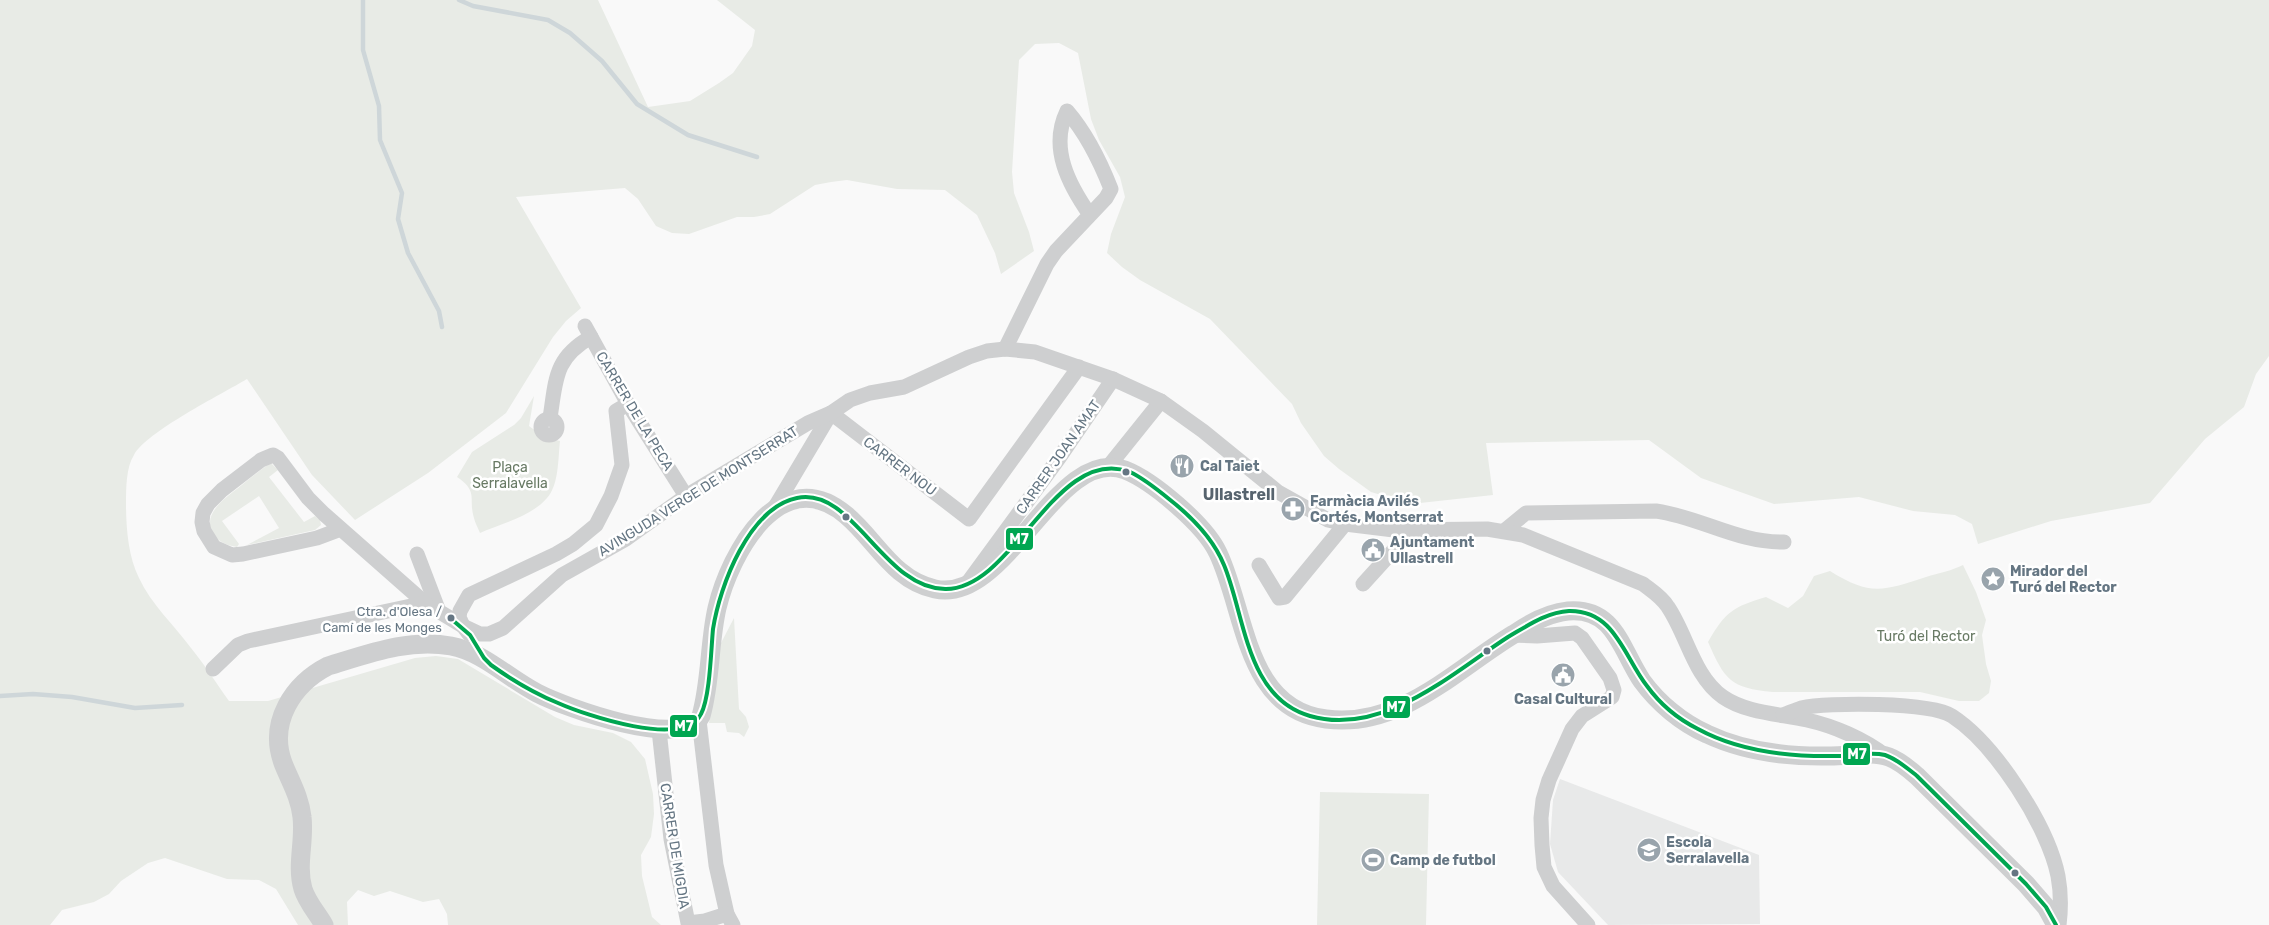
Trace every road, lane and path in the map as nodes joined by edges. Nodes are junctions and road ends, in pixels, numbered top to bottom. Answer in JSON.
{"nodes":[{"id":1,"x":1090,"y":215,"type":"junction"},
{"id":2,"x":1005,"y":348,"type":"junction"},
{"id":3,"x":1078,"y":367,"type":"junction"},
{"id":4,"x":1113,"y":379,"type":"junction"},
{"id":5,"x":1161,"y":401,"type":"junction"},
{"id":6,"x":628,"y":404,"type":"junction"},
{"id":7,"x":831,"y":413,"type":"junction"},
{"id":8,"x":550,"y":418,"type":"dead end"},
{"id":9,"x":1108,"y":466,"type":"junction"},
{"id":10,"x":686,"y":496,"type":"junction"},
{"id":11,"x":774,"y":507,"type":"junction"},
{"id":12,"x":1345,"y":524,"type":"junction"},
{"id":13,"x":341,"y":529,"type":"junction"},
{"id":14,"x":1412,"y":530,"type":"junction"},
{"id":15,"x":1504,"y":531,"type":"junction"},
{"id":16,"x":1784,"y":542,"type":"dead end"},
{"id":17,"x":417,"y":554,"type":"dead end"},
{"id":18,"x":1259,"y":564,"type":"dead end"},
{"id":19,"x":968,"y":584,"type":"junction"},
{"id":20,"x":1363,"y":584,"type":"dead end"},
{"id":21,"x":431,"y":606,"type":"junction"},
{"id":22,"x":463,"y":626,"type":"junction"},
{"id":23,"x":1511,"y":635,"type":"junction"},
{"id":24,"x":485,"y":660,"type":"junction"},
{"id":25,"x":213,"y":669,"type":"dead end"},
{"id":26,"x":1783,"y":716,"type":"junction"},
{"id":27,"x":699,"y":720,"type":"junction"},
{"id":28,"x":659,"y":730,"type":"junction"},
{"id":29,"x":1886,"y":756,"type":"junction"},
{"id":30,"x":730,"y":920,"type":"edge"},
{"id":31,"x":324,"y":925,"type":"edge"},
{"id":32,"x":1588,"y":925,"type":"edge"},
{"id":33,"x":2058,"y":925,"type":"edge"}],
"edges":[{"from":1,"to":1,"type":"street"},
{"from":1,"to":2,"type":"street"},
{"from":2,"to":3,"type":"street","name":"AVINGUDA VERGE DE MONTSERRAT"},
{"from":2,"to":7,"type":"street","name":"AVINGUDA VERGE DE MONTSERRAT"},
{"from":3,"to":4,"type":"street","name":"AVINGUDA VERGE DE MONTSERRAT"},
{"from":3,"to":7,"type":"street","name":"CARRER NOU"},
{"from":4,"to":5,"type":"street","name":"AVINGUDA VERGE DE MONTSERRAT"},
{"from":4,"to":19,"type":"street","name":"CARRER JOAN AMAT"},
{"from":5,"to":9,"type":"street"},
{"from":5,"to":12,"type":"street","name":"AVINGUDA VERGE DE MONTSERRAT"},
{"from":6,"to":8,"type":"street","name":"CARRER DE LA PECA"},
{"from":6,"to":10,"type":"street","name":"CARRER DE LA PECA"},
{"from":6,"to":22,"type":"street"},
{"from":7,"to":10,"type":"street","name":"AVINGUDA VERGE DE MONTSERRAT"},
{"from":7,"to":11,"type":"street"},
{"from":9,"to":19,"type":"street"},
{"from":9,"to":23,"type":"street"},
{"from":10,"to":22,"type":"street","name":"AVINGUDA VERGE DE MONTSERRAT"},
{"from":11,"to":19,"type":"street"},
{"from":11,"to":27,"type":"street"},
{"from":12,"to":14,"type":"street","name":"AVINGUDA VERGE DE MONTSERRAT"},
{"from":12,"to":18,"type":"street"},
{"from":13,"to":13,"type":"street"},
{"from":13,"to":21,"type":"street"},
{"from":14,"to":15,"type":"street","name":"AVINGUDA VERGE DE MONTSERRAT"},
{"from":14,"to":20,"type":"street"},
{"from":15,"to":16,"type":"street"},
{"from":15,"to":26,"type":"street","name":"AVINGUDA VERGE DE MONTSERRAT"},
{"from":17,"to":21,"type":"street"},
{"from":21,"to":22,"type":"street"},
{"from":21,"to":25,"type":"street"},
{"from":22,"to":24,"type":"street"},
{"from":23,"to":29,"type":"street"},
{"from":23,"to":32,"type":"street"},
{"from":24,"to":28,"type":"street"},
{"from":24,"to":31,"type":"street"},
{"from":26,"to":29,"type":"street"},
{"from":26,"to":33,"type":"street"},
{"from":27,"to":28,"type":"street"},
{"from":27,"to":30,"type":"street"},
{"from":28,"to":30,"type":"street","name":"CARRER DE MIGDIA"},
{"from":29,"to":33,"type":"street"}]}
